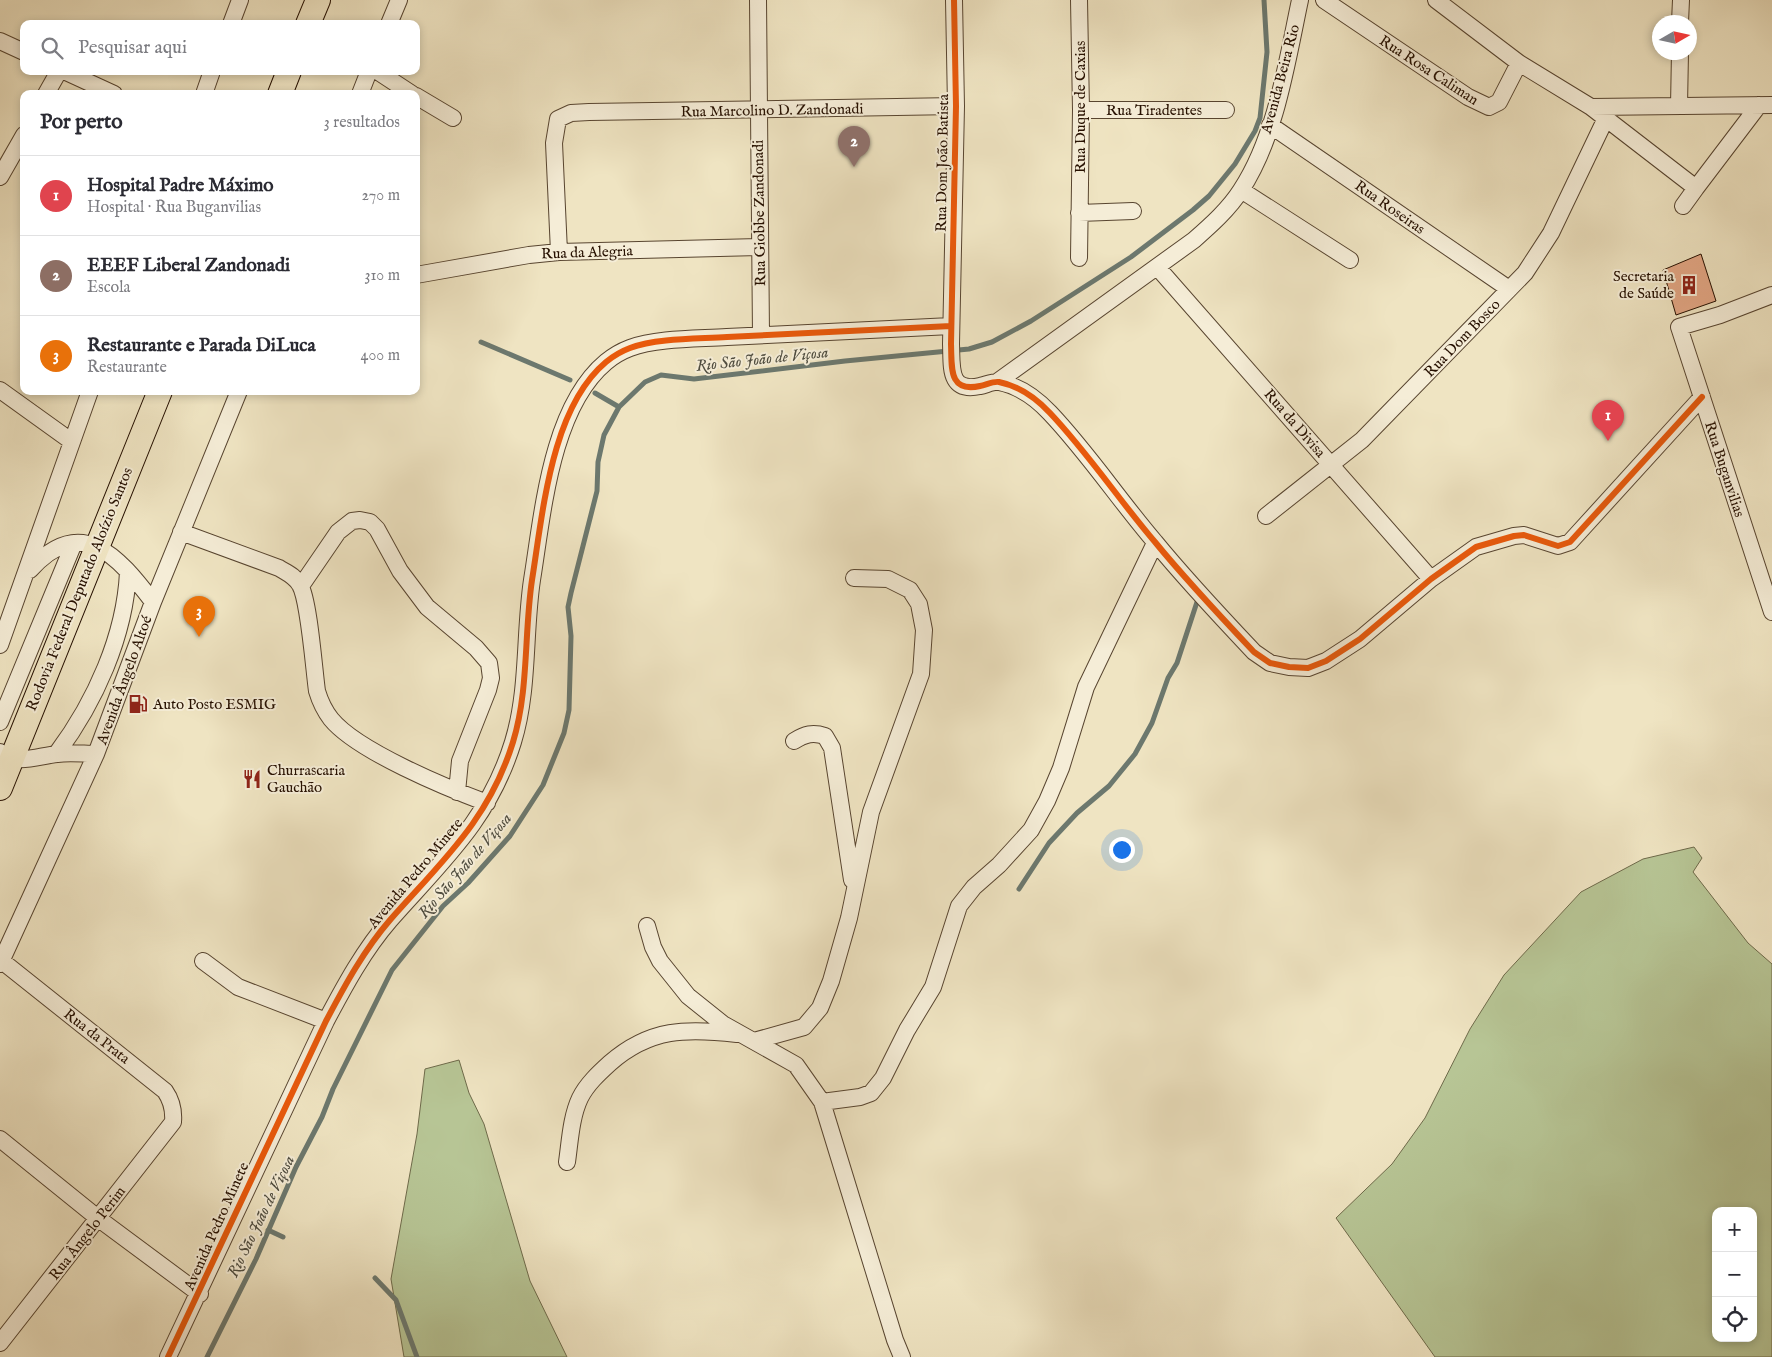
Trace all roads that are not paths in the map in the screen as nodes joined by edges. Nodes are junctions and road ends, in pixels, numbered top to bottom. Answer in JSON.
{"nodes":[{"id":1,"x":240,"y":0,"type":"edge"},
{"id":2,"x":318,"y":0,"type":"edge"},
{"id":3,"x":399,"y":0,"type":"edge"},
{"id":4,"x":758,"y":0,"type":"edge"},
{"id":5,"x":954,"y":0,"type":"edge"},
{"id":6,"x":1079,"y":0,"type":"edge"},
{"id":7,"x":1300,"y":0,"type":"edge"},
{"id":8,"x":1324,"y":0,"type":"edge"},
{"id":9,"x":1436,"y":0,"type":"edge"},
{"id":10,"x":1681,"y":0,"type":"edge"},
{"id":11,"x":1680,"y":15,"type":"edge"},
{"id":12,"x":232,"y":20,"type":"edge"},
{"id":13,"x":310,"y":20,"type":"edge"},
{"id":14,"x":391,"y":20,"type":"edge"},
{"id":15,"x":0,"y":41,"type":"edge"},
{"id":16,"x":20,"y":50,"type":"edge"},
{"id":17,"x":1680,"y":60,"type":"edge"},
{"id":18,"x":1519,"y":63,"type":"junction"},
{"id":19,"x":57,"y":75,"type":"edge"},
{"id":20,"x":73,"y":75,"type":"edge"},
{"id":21,"x":211,"y":75,"type":"edge"},
{"id":22,"x":287,"y":75,"type":"edge"},
{"id":23,"x":367,"y":75,"type":"edge"},
{"id":24,"x":383,"y":75,"type":"edge"},
{"id":25,"x":48,"y":90,"type":"edge"},
{"id":26,"x":105,"y":90,"type":"edge"},
{"id":27,"x":205,"y":90,"type":"edge"},
{"id":28,"x":282,"y":90,"type":"edge"},
{"id":29,"x":362,"y":90,"type":"edge"},
{"id":30,"x":406,"y":90,"type":"edge"},
{"id":31,"x":420,"y":98,"type":"edge"},
{"id":32,"x":1766,"y":105,"type":"edge"},
{"id":33,"x":956,"y":106,"type":"junction"},
{"id":34,"x":1680,"y":106,"type":"junction"},
{"id":35,"x":1592,"y":107,"type":"junction"},
{"id":36,"x":758,"y":110,"type":"junction"},
{"id":37,"x":1081,"y":110,"type":"junction"},
{"id":38,"x":1226,"y":110,"type":"dead end"},
{"id":39,"x":453,"y":118,"type":"dead end"},
{"id":40,"x":1606,"y":118,"type":"junction"},
{"id":41,"x":1270,"y":125,"type":"junction"},
{"id":42,"x":20,"y":141,"type":"edge"},
{"id":43,"x":0,"y":178,"type":"edge"},
{"id":44,"x":1696,"y":188,"type":"junction"},
{"id":45,"x":1242,"y":190,"type":"junction"},
{"id":46,"x":1683,"y":206,"type":"dead end"},
{"id":47,"x":1132,"y":211,"type":"dead end"},
{"id":48,"x":1079,"y":213,"type":"junction"},
{"id":49,"x":759,"y":247,"type":"junction"},
{"id":50,"x":559,"y":252,"type":"junction"},
{"id":51,"x":1080,"y":258,"type":"dead end"},
{"id":52,"x":1350,"y":260,"type":"dead end"},
{"id":53,"x":1158,"y":268,"type":"junction"},
{"id":54,"x":420,"y":274,"type":"edge"},
{"id":55,"x":1509,"y":289,"type":"junction"},
{"id":56,"x":1772,"y":295,"type":"edge"},
{"id":57,"x":951,"y":326,"type":"junction"},
{"id":58,"x":761,"y":335,"type":"junction"},
{"id":59,"x":997,"y":382,"type":"junction"},
{"id":60,"x":0,"y":390,"type":"edge"},
{"id":61,"x":88,"y":395,"type":"edge"},
{"id":62,"x":158,"y":395,"type":"edge"},
{"id":63,"x":237,"y":395,"type":"edge"},
{"id":64,"x":1702,"y":397,"type":"junction"},
{"id":65,"x":71,"y":441,"type":"junction"},
{"id":66,"x":1331,"y":465,"type":"junction"},
{"id":67,"x":1266,"y":516,"type":"dead end"},
{"id":68,"x":181,"y":532,"type":"junction"},
{"id":69,"x":74,"y":543,"type":"junction"},
{"id":70,"x":1155,"y":543,"type":"junction"},
{"id":71,"x":98,"y":546,"type":"junction"},
{"id":72,"x":128,"y":572,"type":"junction"},
{"id":73,"x":26,"y":573,"type":"junction"},
{"id":74,"x":854,"y":578,"type":"dead end"},
{"id":75,"x":1431,"y":579,"type":"junction"},
{"id":76,"x":301,"y":586,"type":"junction"},
{"id":77,"x":153,"y":602,"type":"junction"},
{"id":78,"x":1772,"y":612,"type":"edge"},
{"id":79,"x":0,"y":645,"type":"edge"},
{"id":80,"x":0,"y":722,"type":"edge"},
{"id":81,"x":794,"y":741,"type":"dead end"},
{"id":82,"x":58,"y":753,"type":"junction"},
{"id":83,"x":96,"y":754,"type":"junction"},
{"id":84,"x":6,"y":756,"type":"edge"},
{"id":85,"x":0,"y":788,"type":"edge"},
{"id":86,"x":457,"y":792,"type":"junction"},
{"id":87,"x":487,"y":803,"type":"junction"},
{"id":88,"x":854,"y":894,"type":"junction"},
{"id":89,"x":647,"y":926,"type":"dead end"},
{"id":90,"x":203,"y":962,"type":"dead end"},
{"id":91,"x":1,"y":963,"type":"edge"},
{"id":92,"x":326,"y":1021,"type":"junction"},
{"id":93,"x":749,"y":1038,"type":"junction"},
{"id":94,"x":822,"y":1102,"type":"junction"},
{"id":95,"x":173,"y":1122,"type":"joint"},
{"id":96,"x":0,"y":1139,"type":"edge"},
{"id":97,"x":567,"y":1162,"type":"dead end"},
{"id":98,"x":99,"y":1219,"type":"junction"},
{"id":99,"x":200,"y":1294,"type":"junction"},
{"id":100,"x":0,"y":1343,"type":"edge"},
{"id":101,"x":168,"y":1357,"type":"edge"},
{"id":102,"x":902,"y":1357,"type":"edge"}],
"edges":[{"from":1,"to":12,"type":"street"},
{"from":2,"to":13,"type":"highway"},
{"from":3,"to":14,"type":"street"},
{"from":4,"to":36,"type":"street","name":"Rua Giobbe Zandonadi"},
{"from":5,"to":33,"type":"street","name":"Rua Dom João Batista"},
{"from":6,"to":37,"type":"street","name":"Rua Duque de Caxias"},
{"from":7,"to":41,"type":"street","name":"Avenida Beira Rio"},
{"from":8,"to":18,"type":"street","name":"Rua Rosa Caliman"},
{"from":9,"to":18,"type":"street"},
{"from":10,"to":11,"type":"street"},
{"from":15,"to":16,"type":"street"},
{"from":17,"to":34,"type":"street"},
{"from":18,"to":35,"type":"street"},
{"from":19,"to":25,"type":"street"},
{"from":20,"to":26,"type":"street"},
{"from":21,"to":27,"type":"street"},
{"from":22,"to":28,"type":"highway"},
{"from":23,"to":29,"type":"street"},
{"from":24,"to":30,"type":"street"},
{"from":31,"to":39,"type":"street"},
{"from":32,"to":34,"type":"street"},
{"from":32,"to":44,"type":"street"},
{"from":33,"to":36,"type":"street","name":"Rua Marcolino D. Zandonadi"},
{"from":33,"to":57,"type":"street","name":"Rua Dom João Batista"},
{"from":34,"to":35,"type":"street"},
{"from":35,"to":40,"type":"street"},
{"from":36,"to":49,"type":"street","name":"Rua Giobbe Zandonadi"},
{"from":36,"to":50,"type":"street","name":"Rua Marcolino D. Zandonadi"},
{"from":37,"to":38,"type":"street","name":"Rua Tiradentes"},
{"from":37,"to":48,"type":"street","name":"Rua Duque de Caxias"},
{"from":40,"to":44,"type":"street"},
{"from":40,"to":55,"type":"street","name":"Rua Dom Bosco"},
{"from":41,"to":45,"type":"street","name":"Avenida Beira Rio"},
{"from":41,"to":55,"type":"street","name":"Rua Roseiras"},
{"from":42,"to":43,"type":"street"},
{"from":44,"to":46,"type":"street"},
{"from":45,"to":52,"type":"street"},
{"from":45,"to":53,"type":"street","name":"Avenida Beira Rio"},
{"from":47,"to":48,"type":"street"},
{"from":48,"to":51,"type":"street","name":"Rua Duque de Caxias"},
{"from":49,"to":50,"type":"street","name":"Rua da Alegria"},
{"from":49,"to":58,"type":"street","name":"Rua Giobbe Zandonadi"},
{"from":50,"to":54,"type":"street","name":"Rua da Alegria"},
{"from":53,"to":59,"type":"street","name":"Avenida Beira Rio"},
{"from":53,"to":66,"type":"street","name":"Rua da Divisa"},
{"from":55,"to":66,"type":"street","name":"Rua Dom Bosco"},
{"from":56,"to":64,"type":"street","name":"Rua Buganvilias"},
{"from":57,"to":58,"type":"street","name":"Avenida Pedro Minete"},
{"from":57,"to":59,"type":"street","name":"Rua Dom João Batista"},
{"from":58,"to":87,"type":"street","name":"Avenida Pedro Minete"},
{"from":59,"to":70,"type":"street"},
{"from":60,"to":65,"type":"street"},
{"from":61,"to":65,"type":"street"},
{"from":62,"to":71,"type":"highway","name":"Rodovia Federal Deputado Aloízio Santos"},
{"from":63,"to":68,"type":"street","name":"Avenida Ângelo Altoé"},
{"from":64,"to":75,"type":"street"},
{"from":64,"to":78,"type":"street","name":"Rua Buganvilias"},
{"from":65,"to":73,"type":"street"},
{"from":66,"to":67,"type":"street","name":"Rua Dom Bosco"},
{"from":66,"to":75,"type":"street","name":"Rua da Divisa"},
{"from":68,"to":76,"type":"street"},
{"from":68,"to":77,"type":"street","name":"Avenida Ângelo Altoé"},
{"from":69,"to":71,"type":"street"},
{"from":69,"to":73,"type":"street"},
{"from":69,"to":80,"type":"street"},
{"from":70,"to":75,"type":"street"},
{"from":70,"to":94,"type":"street"},
{"from":71,"to":72,"type":"street"},
{"from":71,"to":84,"type":"highway","name":"Rodovia Federal Deputado Aloízio Santos"},
{"from":72,"to":77,"type":"street"},
{"from":72,"to":82,"type":"street"},
{"from":73,"to":79,"type":"street"},
{"from":74,"to":88,"type":"street"},
{"from":76,"to":86,"type":"street"},
{"from":76,"to":86,"type":"street"},
{"from":77,"to":83,"type":"street","name":"Avenida Ângelo Altoé"},
{"from":81,"to":88,"type":"street"},
{"from":82,"to":83,"type":"street"},
{"from":82,"to":84,"type":"street"},
{"from":83,"to":91,"type":"street","name":"Avenida Ângelo Altoé"},
{"from":84,"to":85,"type":"highway","name":"Rodovia Federal Deputado Aloízio Santos"},
{"from":86,"to":87,"type":"street"},
{"from":87,"to":92,"type":"street","name":"Avenida Pedro Minete"},
{"from":88,"to":93,"type":"street"},
{"from":89,"to":93,"type":"street"},
{"from":90,"to":92,"type":"street"},
{"from":91,"to":95,"type":"street","name":"Rua da Prata"},
{"from":92,"to":99,"type":"street","name":"Avenida Pedro Minete"},
{"from":93,"to":94,"type":"street"},
{"from":93,"to":97,"type":"street"},
{"from":94,"to":102,"type":"street"},
{"from":95,"to":98,"type":"street","name":"Rua Ângelo Perim"},
{"from":96,"to":98,"type":"street"},
{"from":98,"to":99,"type":"street"},
{"from":98,"to":100,"type":"street","name":"Rua Ângelo Perim"},
{"from":99,"to":101,"type":"street","name":"Avenida Pedro Minete"}]}
